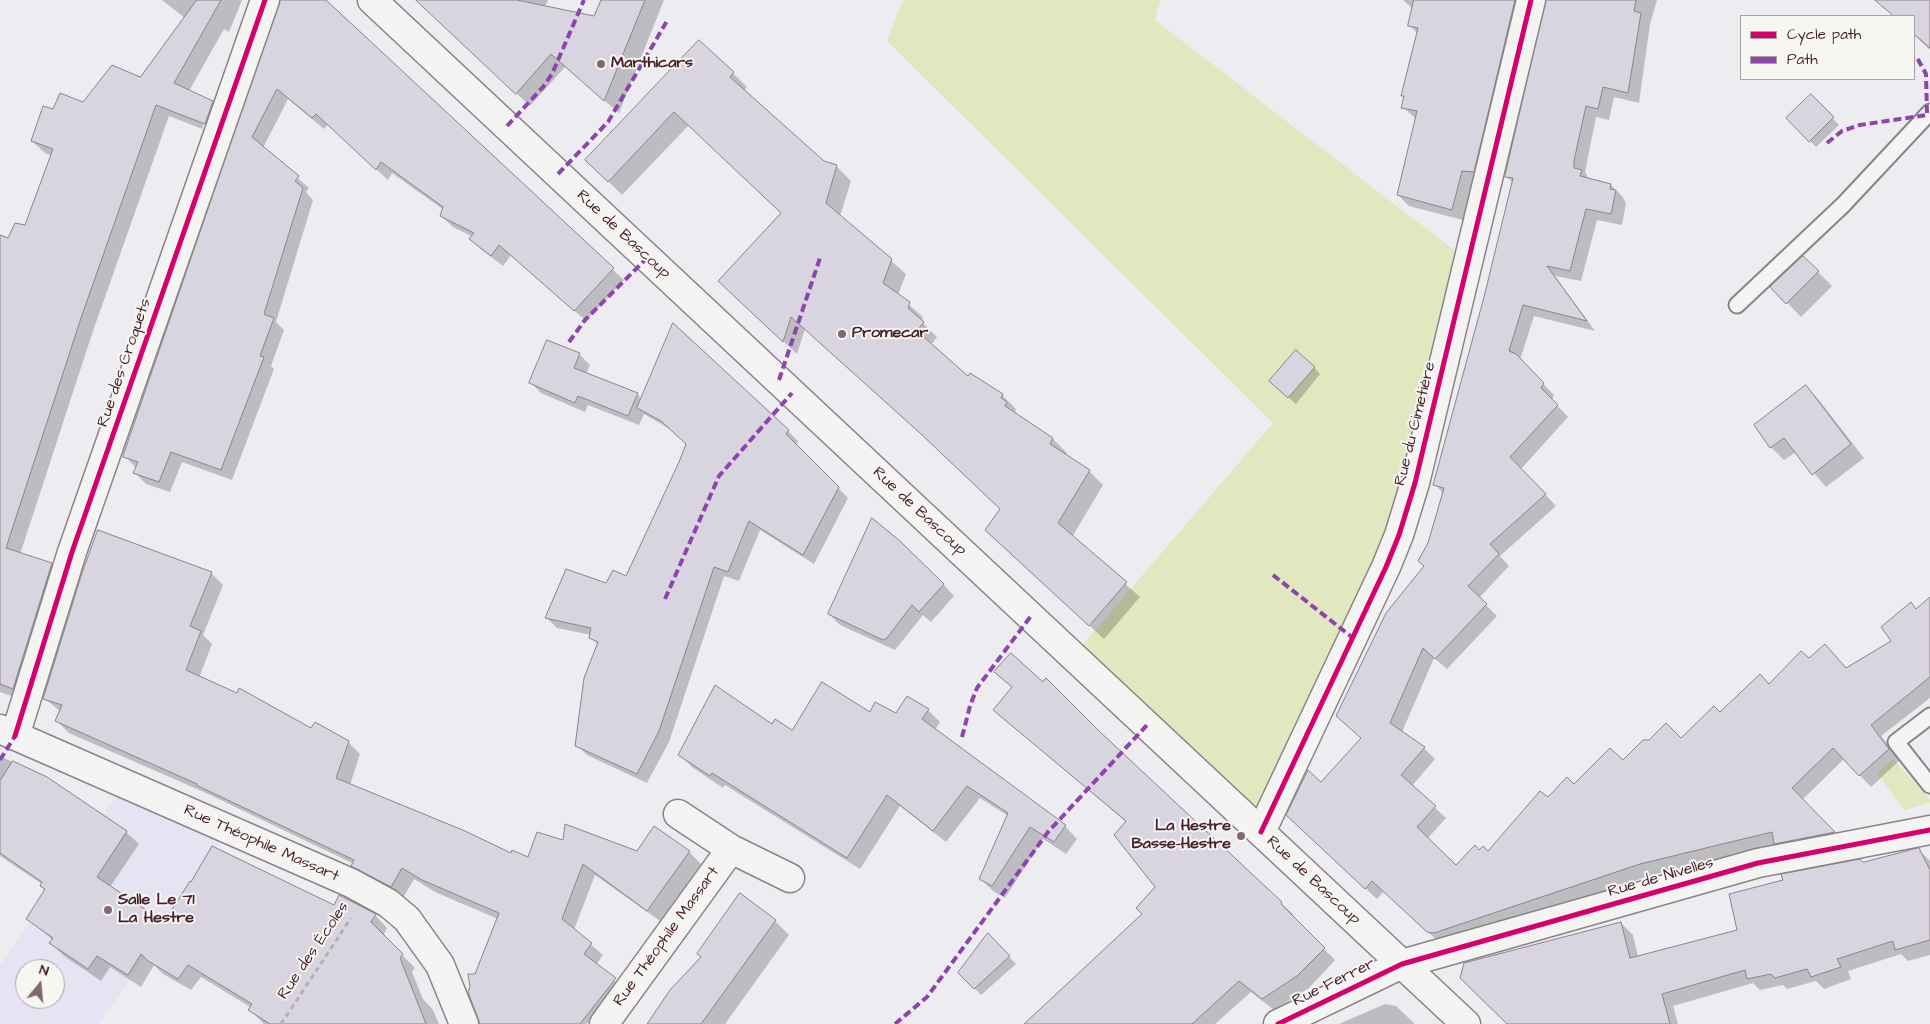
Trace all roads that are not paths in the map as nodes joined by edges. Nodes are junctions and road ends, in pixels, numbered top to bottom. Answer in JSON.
{"nodes":[{"id":1,"x":265,"y":0,"type":"edge"},
{"id":2,"x":372,"y":0,"type":"edge"},
{"id":3,"x":1531,"y":0,"type":"edge"},
{"id":4,"x":1930,"y":112,"type":"edge"},
{"id":5,"x":1737,"y":306,"type":"dead end"},
{"id":6,"x":1930,"y":716,"type":"edge"},
{"id":7,"x":7,"y":732,"type":"edge"},
{"id":8,"x":1930,"y":785,"type":"edge"},
{"id":9,"x":678,"y":814,"type":"dead end"},
{"id":10,"x":1930,"y":830,"type":"edge"},
{"id":11,"x":1261,"y":832,"type":"junction"},
{"id":12,"x":730,"y":849,"type":"junction"},
{"id":13,"x":790,"y":878,"type":"dead end"},
{"id":14,"x":1402,"y":964,"type":"junction"},
{"id":15,"x":464,"y":1024,"type":"edge"},
{"id":16,"x":604,"y":1024,"type":"edge"},
{"id":17,"x":1278,"y":1024,"type":"edge"},
{"id":18,"x":1466,"y":1024,"type":"edge"}],
"edges":[{"from":1,"to":7,"type":"street","name":"Rue des Croquets"},
{"from":2,"to":11,"type":"street","name":"Rue de Bascoup"},
{"from":3,"to":11,"type":"street","name":"Rue du Cimetière"},
{"from":4,"to":5,"type":"lane"},
{"from":6,"to":8,"type":"lane"},
{"from":7,"to":15,"type":"street","name":"Rue Théophile Massart"},
{"from":9,"to":12,"type":"street","name":"Rue Théophile Massart"},
{"from":10,"to":14,"type":"street","name":"Rue de Nivelles"},
{"from":11,"to":14,"type":"street","name":"Rue de Bascoup"},
{"from":12,"to":13,"type":"street","name":"Rue Théophile Massart"},
{"from":12,"to":16,"type":"street","name":"Rue Théophile Massart"},
{"from":14,"to":17,"type":"street","name":"Rue Ferrer"},
{"from":14,"to":18,"type":"street","name":"Rue de Bascoup"}]}
